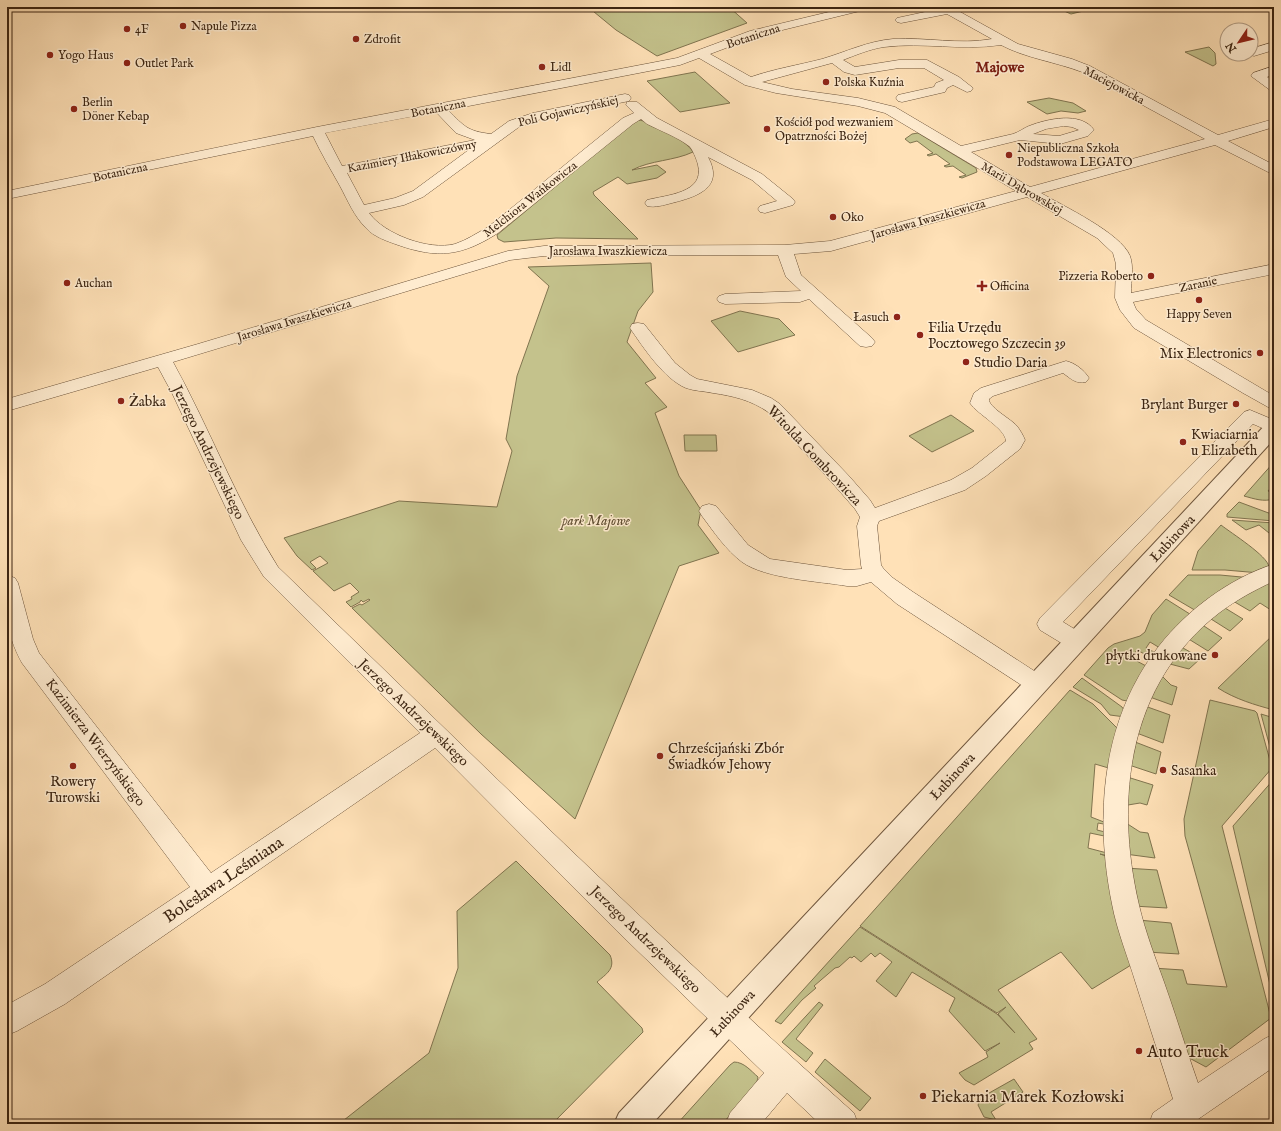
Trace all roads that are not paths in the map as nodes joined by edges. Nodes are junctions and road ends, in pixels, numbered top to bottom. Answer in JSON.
{"nodes":[{"id":1,"x":864,"y":7,"type":"edge"},
{"id":2,"x":946,"y":9,"type":"edge"},
{"id":3,"x":901,"y":20,"type":"dead end"},
{"id":4,"x":1002,"y":41,"type":"junction"},
{"id":5,"x":1274,"y":46,"type":"edge"},
{"id":6,"x":1259,"y":50,"type":"edge"},
{"id":7,"x":701,"y":54,"type":"junction"},
{"id":8,"x":834,"y":59,"type":"junction"},
{"id":9,"x":1274,"y":70,"type":"edge"},
{"id":10,"x":602,"y":76,"type":"junction"},
{"id":11,"x":956,"y":80,"type":"junction"},
{"id":12,"x":750,"y":82,"type":"junction"},
{"id":13,"x":1272,"y":85,"type":"edge"},
{"id":14,"x":968,"y":88,"type":"dead end"},
{"id":15,"x":625,"y":98,"type":"junction"},
{"id":16,"x":902,"y":98,"type":"dead end"},
{"id":17,"x":440,"y":108,"type":"junction"},
{"id":18,"x":641,"y":114,"type":"junction"},
{"id":19,"x":1274,"y":123,"type":"edge"},
{"id":20,"x":317,"y":131,"type":"junction"},
{"id":21,"x":1020,"y":136,"type":"dead end"},
{"id":22,"x":1217,"y":140,"type":"junction"},
{"id":23,"x":489,"y":141,"type":"junction"},
{"id":24,"x":698,"y":146,"type":"junction"},
{"id":25,"x":959,"y":151,"type":"junction"},
{"id":26,"x":338,"y":171,"type":"junction"},
{"id":27,"x":1274,"y":171,"type":"edge"},
{"id":28,"x":1027,"y":191,"type":"junction"},
{"id":29,"x":7,"y":194,"type":"edge"},
{"id":30,"x":652,"y":203,"type":"dead end"},
{"id":31,"x":765,"y":208,"type":"dead end"},
{"id":32,"x":360,"y":210,"type":"junction"},
{"id":33,"x":785,"y":250,"type":"junction"},
{"id":34,"x":1274,"y":269,"type":"edge"},
{"id":35,"x":812,"y":293,"type":"junction"},
{"id":36,"x":725,"y":298,"type":"dead end"},
{"id":37,"x":1123,"y":298,"type":"junction"},
{"id":38,"x":638,"y":328,"type":"dead end"},
{"id":39,"x":866,"y":342,"type":"dead end"},
{"id":40,"x":163,"y":360,"type":"junction"},
{"id":41,"x":1080,"y":378,"type":"dead end"},
{"id":42,"x":1274,"y":403,"type":"edge"},
{"id":43,"x":7,"y":405,"type":"edge"},
{"id":44,"x":1274,"y":427,"type":"edge"},
{"id":45,"x":709,"y":511,"type":"dead end"},
{"id":46,"x":870,"y":517,"type":"junction"},
{"id":47,"x":1274,"y":572,"type":"edge"},
{"id":48,"x":875,"y":573,"type":"junction"},
{"id":49,"x":7,"y":583,"type":"edge"},
{"id":50,"x":1037,"y":684,"type":"junction"},
{"id":51,"x":437,"y":734,"type":"junction"},
{"id":52,"x":208,"y":889,"type":"junction"},
{"id":53,"x":728,"y":1018,"type":"junction"},
{"id":54,"x":7,"y":1021,"type":"edge"},
{"id":55,"x":1274,"y":1049,"type":"edge"},
{"id":56,"x":785,"y":1072,"type":"junction"},
{"id":57,"x":1191,"y":1106,"type":"junction"},
{"id":58,"x":630,"y":1124,"type":"edge"},
{"id":59,"x":741,"y":1124,"type":"edge"},
{"id":60,"x":844,"y":1124,"type":"edge"},
{"id":61,"x":1164,"y":1124,"type":"edge"}],
"edges":[{"from":1,"to":7,"type":"street","name":"Botaniczna"},
{"from":2,"to":3,"type":"street","name":"Maciejowicka"},
{"from":2,"to":4,"type":"street","name":"Maciejowicka"},
{"from":4,"to":8,"type":"street"},
{"from":4,"to":22,"type":"street","name":"Maciejowicka"},
{"from":5,"to":6,"type":"street"},
{"from":7,"to":10,"type":"street","name":"Botaniczna"},
{"from":7,"to":12,"type":"street","name":"Marii Dąbrowskiej"},
{"from":8,"to":11,"type":"street"},
{"from":8,"to":12,"type":"street"},
{"from":9,"to":13,"type":"street"},
{"from":10,"to":15,"type":"street"},
{"from":10,"to":17,"type":"street","name":"Botaniczna"},
{"from":11,"to":14,"type":"street"},
{"from":11,"to":16,"type":"street"},
{"from":12,"to":25,"type":"street","name":"Marii Dąbrowskiej"},
{"from":15,"to":18,"type":"street"},
{"from":15,"to":23,"type":"street","name":"Poli Gojawiczyńskiej"},
{"from":17,"to":20,"type":"street","name":"Botaniczna"},
{"from":17,"to":23,"type":"street"},
{"from":18,"to":24,"type":"street"},
{"from":18,"to":32,"type":"street","name":"Melchiora Wańkowicza"},
{"from":19,"to":22,"type":"street","name":"Jarosława Iwaszkiewicza"},
{"from":20,"to":26,"type":"street","name":"Melchiora Wańkowicza"},
{"from":20,"to":29,"type":"street","name":"Botaniczna"},
{"from":21,"to":25,"type":"street"},
{"from":22,"to":27,"type":"street","name":"Maciejowicka"},
{"from":22,"to":28,"type":"street","name":"Jarosława Iwaszkiewicza"},
{"from":23,"to":26,"type":"street","name":"Kazimiery Iłłakowiczówny"},
{"from":23,"to":32,"type":"street","name":"Poli Gojawiczyńskiej"},
{"from":24,"to":30,"type":"street"},
{"from":24,"to":31,"type":"street"},
{"from":25,"to":28,"type":"street","name":"Marii Dąbrowskiej"},
{"from":26,"to":32,"type":"street","name":"Melchiora Wańkowicza"},
{"from":28,"to":33,"type":"street","name":"Jarosława Iwaszkiewicza"},
{"from":28,"to":37,"type":"street","name":"Marii Dąbrowskiej"},
{"from":33,"to":35,"type":"street"},
{"from":33,"to":40,"type":"street","name":"Jarosława Iwaszkiewicza"},
{"from":34,"to":37,"type":"street","name":"Zaranie"},
{"from":35,"to":36,"type":"street"},
{"from":35,"to":39,"type":"street"},
{"from":37,"to":42,"type":"street","name":"Marii Dąbrowskiej"},
{"from":38,"to":46,"type":"street","name":"Witolda Gombrowicza"},
{"from":40,"to":43,"type":"street","name":"Jarosława Iwaszkiewicza"},
{"from":40,"to":51,"type":"street","name":"Jerzego Andrzejewskiego"},
{"from":41,"to":46,"type":"street","name":"Witolda Gombrowicza"},
{"from":44,"to":50,"type":"street","name":"Łubinowa"},
{"from":45,"to":48,"type":"street"},
{"from":46,"to":48,"type":"street","name":"Witolda Gombrowicza"},
{"from":47,"to":57,"type":"street"},
{"from":48,"to":50,"type":"street"},
{"from":49,"to":52,"type":"street","name":"Kazimierza Wierzyńskiego"},
{"from":50,"to":53,"type":"street","name":"Łubinowa"},
{"from":51,"to":52,"type":"street","name":"Bolesława Leśmiana"},
{"from":51,"to":53,"type":"street","name":"Jerzego Andrzejewskiego"},
{"from":52,"to":54,"type":"street","name":"Bolesława Leśmiana"},
{"from":53,"to":56,"type":"street","name":"Jerzego Andrzejewskiego"},
{"from":53,"to":58,"type":"street","name":"Łubinowa"},
{"from":55,"to":57,"type":"street"},
{"from":56,"to":59,"type":"street"},
{"from":56,"to":60,"type":"street","name":"Jerzego Andrzejewskiego"},
{"from":57,"to":61,"type":"street"}]}
